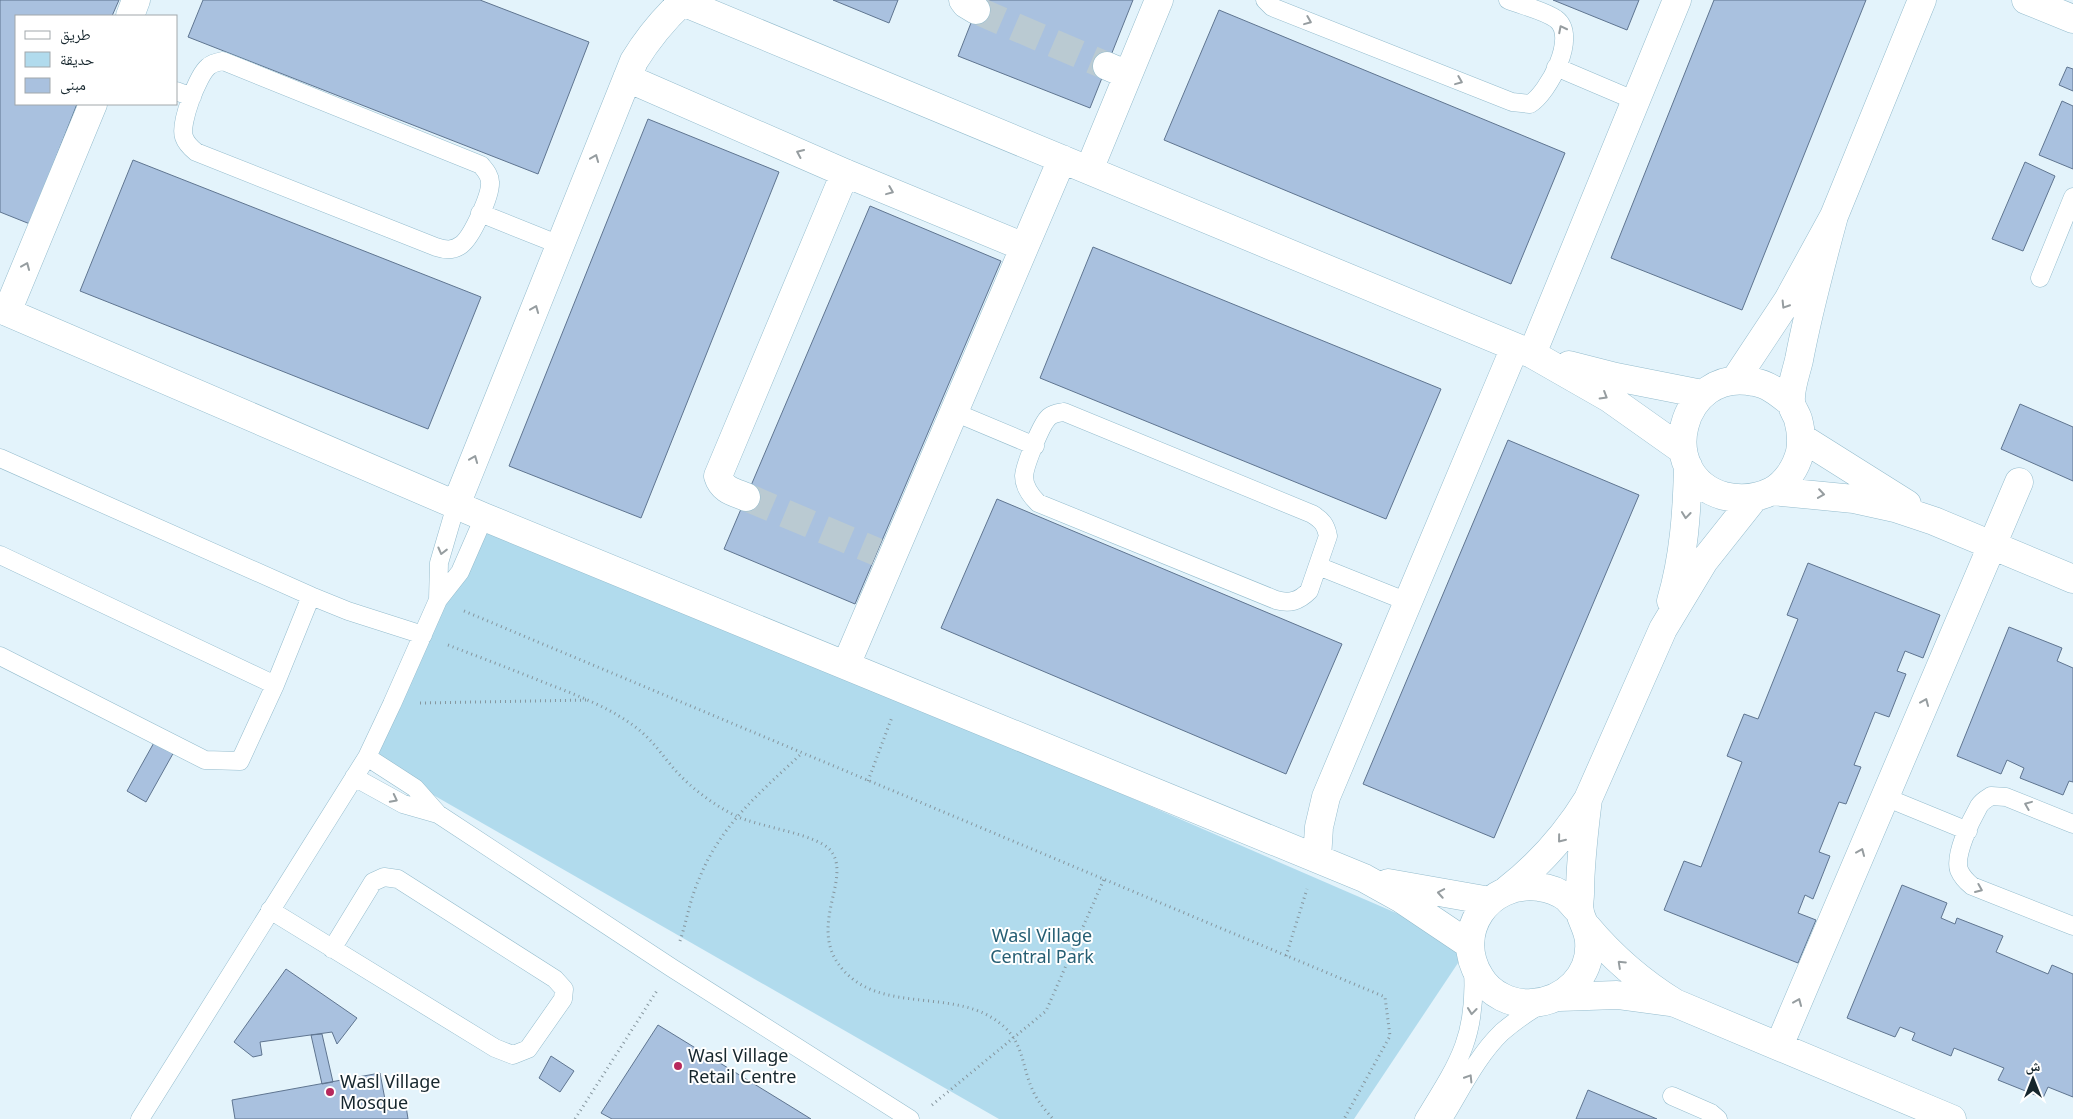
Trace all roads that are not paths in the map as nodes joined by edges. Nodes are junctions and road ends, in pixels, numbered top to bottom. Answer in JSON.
{"nodes":[{"id":1,"x":136,"y":0,"type":"edge"},
{"id":2,"x":1159,"y":0,"type":"edge"},
{"id":3,"x":1264,"y":0,"type":"edge"},
{"id":4,"x":1508,"y":0,"type":"edge"},
{"id":5,"x":1677,"y":0,"type":"edge"},
{"id":6,"x":1922,"y":0,"type":"edge"},
{"id":7,"x":2026,"y":0,"type":"edge"},
{"id":8,"x":693,"y":3,"type":"edge"},
{"id":9,"x":130,"y":15,"type":"edge"},
{"id":10,"x":2073,"y":19,"type":"edge"},
{"id":11,"x":1556,"y":67,"type":"junction"},
{"id":12,"x":627,"y":78,"type":"junction"},
{"id":13,"x":184,"y":94,"type":"edge"},
{"id":14,"x":1636,"y":101,"type":"junction"},
{"id":15,"x":93,"y":105,"type":"edge"},
{"id":16,"x":1062,"y":159,"type":"junction"},
{"id":17,"x":1089,"y":170,"type":"junction"},
{"id":18,"x":844,"y":173,"type":"junction"},
{"id":19,"x":2073,"y":197,"type":"edge"},
{"id":20,"x":480,"y":213,"type":"junction"},
{"id":21,"x":1834,"y":216,"type":"junction"},
{"id":22,"x":560,"y":245,"type":"junction"},
{"id":23,"x":1024,"y":247,"type":"junction"},
{"id":24,"x":2040,"y":278,"type":"dead end"},
{"id":25,"x":4,"y":310,"type":"edge"},
{"id":26,"x":1523,"y":350,"type":"junction"},
{"id":27,"x":1735,"y":380,"type":"junction"},
{"id":28,"x":1702,"y":394,"type":"junction"},
{"id":29,"x":1790,"y":402,"type":"junction"},
{"id":30,"x":954,"y":412,"type":"junction"},
{"id":31,"x":1802,"y":438,"type":"junction"},
{"id":32,"x":1035,"y":446,"type":"junction"},
{"id":33,"x":0,"y":458,"type":"edge"},
{"id":34,"x":1685,"y":458,"type":"junction"},
{"id":35,"x":2019,"y":482,"type":"dead end"},
{"id":36,"x":1763,"y":494,"type":"junction"},
{"id":37,"x":746,"y":497,"type":"tunnel mouth"},
{"id":38,"x":456,"y":505,"type":"junction"},
{"id":39,"x":484,"y":517,"type":"junction"},
{"id":40,"x":1934,"y":521,"type":"junction"},
{"id":41,"x":1991,"y":546,"type":"junction"},
{"id":42,"x":0,"y":555,"type":"edge"},
{"id":43,"x":1318,"y":566,"type":"junction"},
{"id":44,"x":2073,"y":579,"type":"edge"},
{"id":45,"x":311,"y":596,"type":"junction"},
{"id":46,"x":438,"y":600,"type":"junction"},
{"id":47,"x":1408,"y":602,"type":"junction"},
{"id":48,"x":1663,"y":629,"type":"junction"},
{"id":49,"x":423,"y":635,"type":"junction"},
{"id":50,"x":0,"y":656,"type":"edge"},
{"id":51,"x":846,"y":665,"type":"junction"},
{"id":52,"x":275,"y":686,"type":"junction"},
{"id":53,"x":366,"y":757,"type":"junction"},
{"id":54,"x":354,"y":777,"type":"junction"},
{"id":55,"x":1885,"y":797,"type":"junction"},
{"id":56,"x":1588,"y":799,"type":"junction"},
{"id":57,"x":438,"y":814,"type":"junction"},
{"id":58,"x":2073,"y":824,"type":"edge"},
{"id":59,"x":1968,"y":831,"type":"junction"},
{"id":60,"x":1318,"y":858,"type":"junction"},
{"id":61,"x":1364,"y":878,"type":"junction"},
{"id":62,"x":1498,"y":896,"type":"junction"},
{"id":63,"x":270,"y":910,"type":"junction"},
{"id":64,"x":1583,"y":920,"type":"junction"},
{"id":65,"x":2073,"y":926,"type":"edge"},
{"id":66,"x":332,"y":949,"type":"junction"},
{"id":67,"x":1471,"y":954,"type":"junction"},
{"id":68,"x":1551,"y":1000,"type":"junction"},
{"id":69,"x":1675,"y":1003,"type":"junction"},
{"id":70,"x":1779,"y":1046,"type":"junction"},
{"id":71,"x":1672,"y":1096,"type":"dead end"},
{"id":72,"x":140,"y":1119,"type":"edge"},
{"id":73,"x":910,"y":1119,"type":"edge"},
{"id":74,"x":1424,"y":1119,"type":"edge"},
{"id":75,"x":1443,"y":1119,"type":"edge"},
{"id":76,"x":1718,"y":1119,"type":"edge"},
{"id":77,"x":1952,"y":1119,"type":"edge"}],
"edges":[{"from":1,"to":9,"type":"street"},
{"from":2,"to":17,"type":"street"},
{"from":3,"to":11,"type":"lane","one_way":true},
{"from":11,"to":4,"type":"lane","one_way":true},
{"from":5,"to":14,"type":"street"},
{"from":6,"to":21,"type":"street"},
{"from":7,"to":10,"type":"street"},
{"from":8,"to":12,"type":"street"},
{"from":8,"to":16,"type":"street"},
{"from":11,"to":14,"type":"lane"},
{"from":18,"to":12,"type":"street","one_way":true},
{"from":22,"to":12,"type":"street","one_way":true},
{"from":13,"to":20,"type":"lane"},
{"from":13,"to":20,"type":"lane"},
{"from":14,"to":26,"type":"street"},
{"from":25,"to":15,"type":"street","one_way":true},
{"from":16,"to":17,"type":"street"},
{"from":16,"to":23,"type":"street"},
{"from":17,"to":26,"type":"street"},
{"from":18,"to":23,"type":"street","one_way":true},
{"from":18,"to":37,"type":"street"},
{"from":19,"to":24,"type":"lane"},
{"from":20,"to":22,"type":"lane"},
{"from":21,"to":27,"type":"street","one_way":true},
{"from":21,"to":29,"type":"street"},
{"from":38,"to":22,"type":"street","one_way":true},
{"from":23,"to":30,"type":"street"},
{"from":25,"to":38,"type":"street"},
{"from":26,"to":28,"type":"street"},
{"from":26,"to":34,"type":"street","one_way":true},
{"from":26,"to":47,"type":"street"},
{"from":27,"to":28,"type":"street"},
{"from":27,"to":29,"type":"street"},
{"from":28,"to":34,"type":"street"},
{"from":29,"to":31,"type":"street"},
{"from":30,"to":32,"type":"lane"},
{"from":30,"to":51,"type":"street"},
{"from":31,"to":36,"type":"street"},
{"from":31,"to":40,"type":"street"},
{"from":32,"to":43,"type":"lane"},
{"from":32,"to":43,"type":"lane"},
{"from":33,"to":45,"type":"lane"},
{"from":34,"to":36,"type":"street"},
{"from":34,"to":48,"type":"street","one_way":true},
{"from":35,"to":41,"type":"street"},
{"from":36,"to":40,"type":"street","one_way":true},
{"from":36,"to":48,"type":"street"},
{"from":38,"to":39,"type":"street"},
{"from":38,"to":46,"type":"lane","one_way":true},
{"from":39,"to":46,"type":"lane"},
{"from":39,"to":51,"type":"street"},
{"from":40,"to":41,"type":"street"},
{"from":41,"to":44,"type":"street"},
{"from":55,"to":41,"type":"street","one_way":true},
{"from":42,"to":52,"type":"lane"},
{"from":43,"to":47,"type":"lane"},
{"from":45,"to":49,"type":"lane"},
{"from":45,"to":52,"type":"lane"},
{"from":46,"to":49,"type":"lane"},
{"from":47,"to":60,"type":"street"},
{"from":48,"to":56,"type":"street"},
{"from":49,"to":53,"type":"lane"},
{"from":50,"to":52,"type":"lane"},
{"from":51,"to":60,"type":"street"},
{"from":53,"to":54,"type":"lane"},
{"from":53,"to":57,"type":"lane"},
{"from":54,"to":57,"type":"lane","one_way":true},
{"from":54,"to":63,"type":"lane"},
{"from":55,"to":59,"type":"lane"},
{"from":70,"to":55,"type":"street","one_way":true},
{"from":56,"to":62,"type":"street","one_way":true},
{"from":56,"to":64,"type":"street"},
{"from":57,"to":73,"type":"lane"},
{"from":58,"to":59,"type":"lane","one_way":true},
{"from":59,"to":65,"type":"lane","one_way":true},
{"from":60,"to":61,"type":"street"},
{"from":62,"to":61,"type":"street","one_way":true},
{"from":61,"to":67,"type":"street"},
{"from":62,"to":64,"type":"street"},
{"from":62,"to":67,"type":"street"},
{"from":63,"to":66,"type":"lane"},
{"from":63,"to":72,"type":"lane"},
{"from":64,"to":68,"type":"street"},
{"from":69,"to":64,"type":"street","one_way":true},
{"from":66,"to":66,"type":"lane"},
{"from":67,"to":68,"type":"street"},
{"from":67,"to":74,"type":"lane","one_way":true},
{"from":68,"to":69,"type":"street"},
{"from":75,"to":68,"type":"lane","one_way":true},
{"from":69,"to":70,"type":"street"},
{"from":70,"to":77,"type":"street"},
{"from":71,"to":76,"type":"lane"}]}
